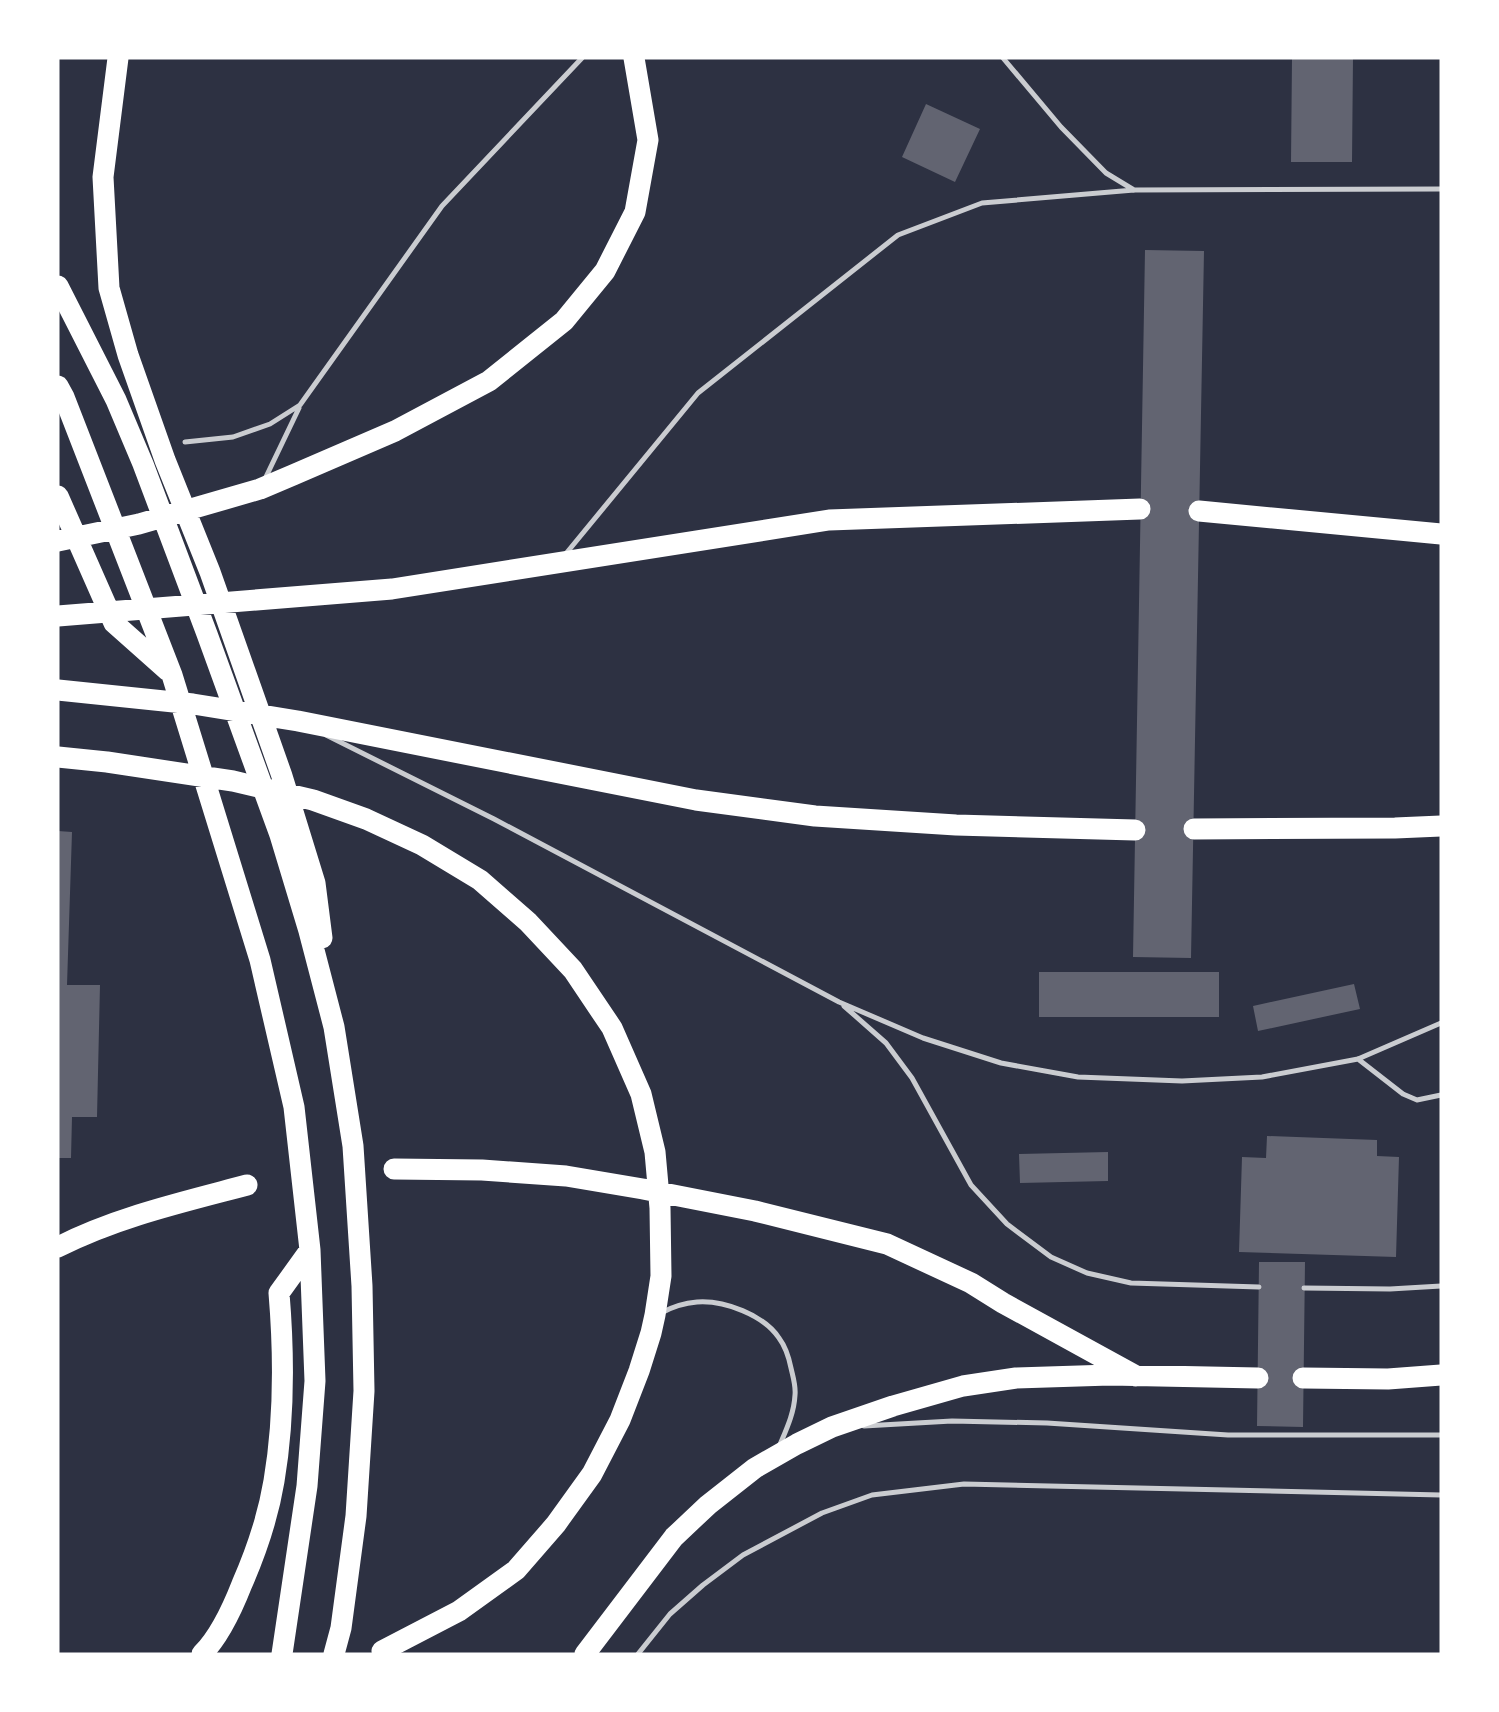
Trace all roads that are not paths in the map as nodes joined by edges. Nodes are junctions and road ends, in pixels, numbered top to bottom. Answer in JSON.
{"nodes":[{"id":1,"x":118,"y":58,"type":"edge"},
{"id":2,"x":582,"y":58,"type":"edge"},
{"id":3,"x":635,"y":58,"type":"edge"},
{"id":4,"x":1003,"y":58,"type":"edge"},
{"id":5,"x":1441,"y":189,"type":"edge"},
{"id":6,"x":1134,"y":190,"type":"junction"},
{"id":7,"x":58,"y":286,"type":"edge"},
{"id":8,"x":61,"y":391,"type":"edge"},
{"id":9,"x":300,"y":405,"type":"junction"},
{"id":10,"x":185,"y":442,"type":"dead end"},
{"id":11,"x":260,"y":489,"type":"junction"},
{"id":12,"x":58,"y":496,"type":"edge"},
{"id":13,"x":1140,"y":509,"type":"dead end"},
{"id":14,"x":1199,"y":511,"type":"dead end"},
{"id":15,"x":1441,"y":534,"type":"edge"},
{"id":16,"x":58,"y":541,"type":"edge"},
{"id":17,"x":558,"y":564,"type":"junction"},
{"id":18,"x":58,"y":616,"type":"edge"},
{"id":19,"x":172,"y":675,"type":"junction"},
{"id":20,"x":58,"y":690,"type":"edge"},
{"id":21,"x":298,"y":721,"type":"junction"},
{"id":22,"x":58,"y":757,"type":"edge"},
{"id":23,"x":1441,"y":826,"type":"edge"},
{"id":24,"x":1135,"y":830,"type":"dead end"},
{"id":25,"x":1194,"y":830,"type":"dead end"},
{"id":26,"x":839,"y":1002,"type":"junction"},
{"id":27,"x":1441,"y":1023,"type":"edge"},
{"id":28,"x":334,"y":1027,"type":"junction"},
{"id":29,"x":1359,"y":1059,"type":"junction"},
{"id":30,"x":1441,"y":1095,"type":"edge"},
{"id":31,"x":394,"y":1169,"type":"dead end"},
{"id":32,"x":247,"y":1185,"type":"dead end"},
{"id":33,"x":58,"y":1247,"type":"edge"},
{"id":34,"x":310,"y":1250,"type":"junction"},
{"id":35,"x":1441,"y":1286,"type":"edge"},
{"id":36,"x":1259,"y":1287,"type":"dead end"},
{"id":37,"x":1304,"y":1288,"type":"dead end"},
{"id":38,"x":655,"y":1315,"type":"junction"},
{"id":39,"x":1136,"y":1376,"type":"junction"},
{"id":40,"x":1441,"y":1376,"type":"edge"},
{"id":41,"x":1258,"y":1378,"type":"dead end"},
{"id":42,"x":1303,"y":1378,"type":"dead end"},
{"id":43,"x":832,"y":1427,"type":"junction"},
{"id":44,"x":1441,"y":1435,"type":"edge"},
{"id":45,"x":775,"y":1456,"type":"junction"},
{"id":46,"x":1441,"y":1495,"type":"edge"},
{"id":47,"x":382,"y":1651,"type":"dead end"},
{"id":48,"x":202,"y":1654,"type":"edge"},
{"id":49,"x":282,"y":1654,"type":"edge"},
{"id":50,"x":334,"y":1654,"type":"edge"},
{"id":51,"x":585,"y":1654,"type":"edge"},
{"id":52,"x":638,"y":1654,"type":"edge"}],
"edges":[{"from":1,"to":28,"type":"highway"},
{"from":2,"to":9,"type":"lane"},
{"from":3,"to":11,"type":"highway"},
{"from":4,"to":6,"type":"lane"},
{"from":5,"to":6,"type":"lane"},
{"from":6,"to":17,"type":"lane"},
{"from":7,"to":28,"type":"highway"},
{"from":8,"to":19,"type":"highway"},
{"from":9,"to":10,"type":"lane"},
{"from":9,"to":11,"type":"lane"},
{"from":11,"to":16,"type":"highway"},
{"from":12,"to":19,"type":"highway"},
{"from":13,"to":17,"type":"highway"},
{"from":14,"to":15,"type":"highway"},
{"from":17,"to":18,"type":"highway"},
{"from":19,"to":34,"type":"highway"},
{"from":20,"to":21,"type":"highway"},
{"from":21,"to":24,"type":"highway"},
{"from":21,"to":26,"type":"lane"},
{"from":22,"to":38,"type":"highway"},
{"from":23,"to":25,"type":"highway"},
{"from":26,"to":29,"type":"lane"},
{"from":26,"to":36,"type":"lane"},
{"from":27,"to":29,"type":"lane"},
{"from":28,"to":50,"type":"highway"},
{"from":29,"to":30,"type":"lane"},
{"from":31,"to":39,"type":"highway"},
{"from":32,"to":33,"type":"highway"},
{"from":34,"to":48,"type":"highway"},
{"from":34,"to":49,"type":"highway"},
{"from":35,"to":37,"type":"lane"},
{"from":38,"to":45,"type":"lane"},
{"from":38,"to":47,"type":"highway"},
{"from":39,"to":41,"type":"highway"},
{"from":39,"to":43,"type":"highway"},
{"from":40,"to":42,"type":"highway"},
{"from":43,"to":44,"type":"lane"},
{"from":43,"to":45,"type":"highway"},
{"from":45,"to":51,"type":"highway"},
{"from":46,"to":52,"type":"lane"}]}
